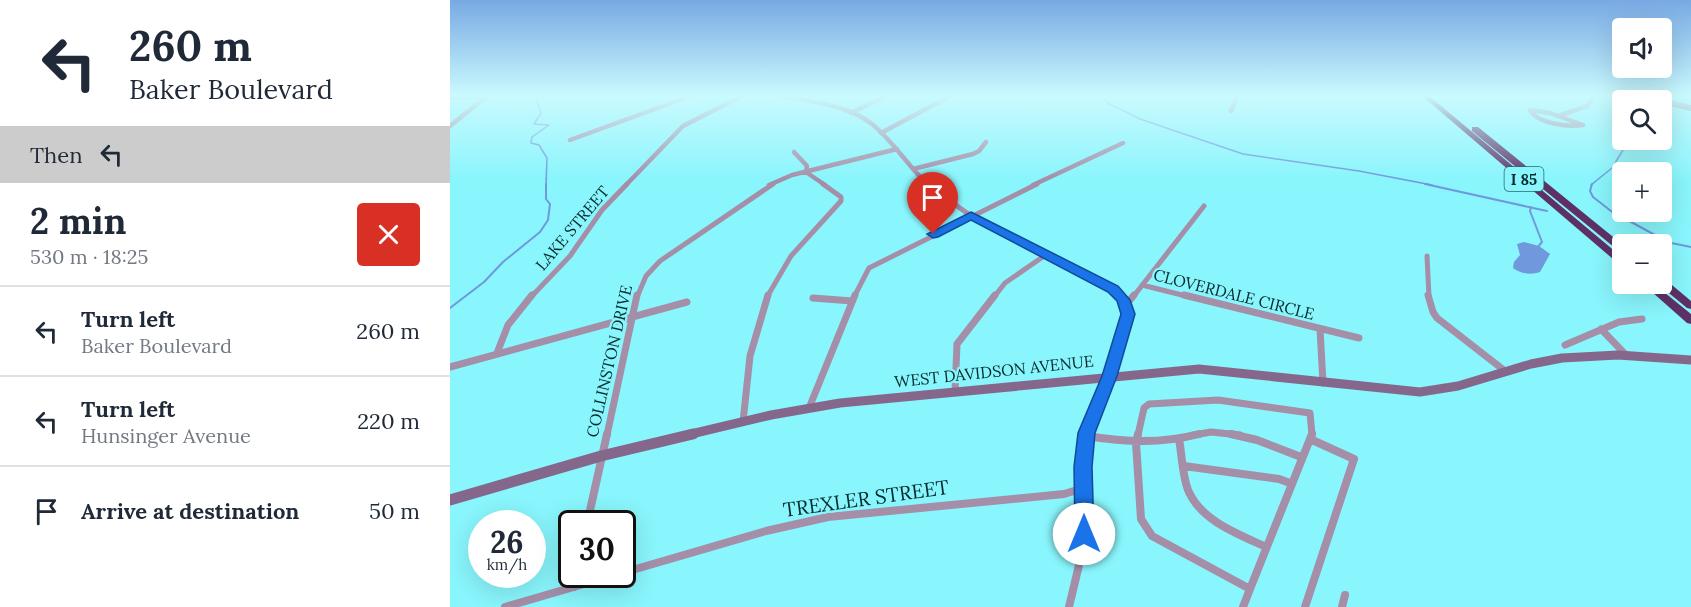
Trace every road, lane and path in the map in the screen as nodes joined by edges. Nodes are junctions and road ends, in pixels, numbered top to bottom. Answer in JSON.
{"nodes":[{"id":1,"x":616,"y":123,"type":"edge"},
{"id":2,"x":688,"y":123,"type":"edge"},
{"id":3,"x":871,"y":123,"type":"edge"},
{"id":4,"x":899,"y":123,"type":"edge"},
{"id":5,"x":1458,"y":123,"type":"edge"},
{"id":6,"x":1469,"y":123,"type":"edge"},
{"id":7,"x":1558,"y":123,"type":"edge"},
{"id":8,"x":1578,"y":123,"type":"edge"},
{"id":9,"x":881,"y":133,"type":"junction"},
{"id":10,"x":570,"y":140,"type":"dead end"},
{"id":11,"x":986,"y":142,"type":"dead end"},
{"id":12,"x":1123,"y":143,"type":"dead end"},
{"id":13,"x":897,"y":149,"type":"junction"},
{"id":14,"x":794,"y":152,"type":"dead end"},
{"id":15,"x":914,"y":169,"type":"junction"},
{"id":16,"x":806,"y":172,"type":"junction"},
{"id":17,"x":1204,"y":206,"type":"dead end"},
{"id":18,"x":971,"y":215,"type":"junction"},
{"id":19,"x":1612,"y":241,"type":"edge"},
{"id":20,"x":1047,"y":254,"type":"junction"},
{"id":21,"x":1612,"y":254,"type":"edge"},
{"id":22,"x":1427,"y":256,"type":"dead end"},
{"id":23,"x":1142,"y":285,"type":"junction"},
{"id":24,"x":1672,"y":290,"type":"edge"},
{"id":25,"x":1660,"y":294,"type":"edge"},
{"id":26,"x":813,"y":298,"type":"dead end"},
{"id":27,"x":852,"y":301,"type":"junction"},
{"id":28,"x":687,"y":302,"type":"dead end"},
{"id":29,"x":1126,"y":304,"type":"junction"},
{"id":30,"x":1691,"y":306,"type":"edge"},
{"id":31,"x":634,"y":316,"type":"junction"},
{"id":32,"x":1642,"y":319,"type":"dead end"},
{"id":33,"x":1691,"y":320,"type":"edge"},
{"id":34,"x":1320,"y":329,"type":"junction"},
{"id":35,"x":1601,"y":329,"type":"junction"},
{"id":36,"x":1359,"y":338,"type":"dead end"},
{"id":37,"x":1564,"y":345,"type":"dead end"},
{"id":38,"x":497,"y":352,"type":"junction"},
{"id":39,"x":1626,"y":355,"type":"junction"},
{"id":40,"x":1691,"y":360,"type":"edge"},
{"id":41,"x":450,"y":366,"type":"edge"},
{"id":42,"x":1505,"y":370,"type":"junction"},
{"id":43,"x":1109,"y":376,"type":"junction"},
{"id":44,"x":1323,"y":383,"type":"junction"},
{"id":45,"x":955,"y":392,"type":"junction"},
{"id":46,"x":809,"y":408,"type":"junction"},
{"id":47,"x":743,"y":422,"type":"junction"},
{"id":48,"x":1086,"y":436,"type":"junction"},
{"id":49,"x":1179,"y":439,"type":"junction"},
{"id":50,"x":1310,"y":439,"type":"junction"},
{"id":51,"x":1136,"y":443,"type":"junction"},
{"id":52,"x":601,"y":456,"type":"junction"},
{"id":53,"x":1300,"y":457,"type":"junction"},
{"id":54,"x":1184,"y":466,"type":"junction"},
{"id":55,"x":1290,"y":483,"type":"junction"},
{"id":56,"x":1084,"y":488,"type":"junction"},
{"id":57,"x":450,"y":500,"type":"edge"},
{"id":58,"x":590,"y":510,"type":"edge"},
{"id":59,"x":1266,"y":547,"type":"junction"},
{"id":60,"x":636,"y":569,"type":"edge"},
{"id":61,"x":571,"y":588,"type":"edge"},
{"id":62,"x":1250,"y":589,"type":"junction"},
{"id":63,"x":1345,"y":596,"type":"dead end"},
{"id":64,"x":505,"y":607,"type":"edge"},
{"id":65,"x":1070,"y":607,"type":"edge"},
{"id":66,"x":1243,"y":607,"type":"edge"},
{"id":67,"x":1305,"y":607,"type":"edge"},
{"id":68,"x":1342,"y":607,"type":"edge"}],
"edges":[{"from":1,"to":10,"type":"street"},
{"from":2,"to":38,"type":"street","name":"LAKE STREET"},
{"from":3,"to":9,"type":"street"},
{"from":4,"to":9,"type":"street"},
{"from":5,"to":21,"type":"highway","number":"I 85"},
{"from":6,"to":19,"type":"highway","number":"I 85"},
{"from":7,"to":8,"type":"street"},
{"from":9,"to":13,"type":"street"},
{"from":11,"to":15,"type":"street"},
{"from":12,"to":18,"type":"street"},
{"from":13,"to":15,"type":"street"},
{"from":13,"to":16,"type":"street","name":"COLLINSTON DRIVE"},
{"from":14,"to":16,"type":"street"},
{"from":15,"to":18,"type":"street"},
{"from":16,"to":31,"type":"street","name":"COLLINSTON DRIVE"},
{"from":16,"to":47,"type":"street"},
{"from":17,"to":23,"type":"street"},
{"from":18,"to":20,"type":"street"},
{"from":18,"to":27,"type":"street"},
{"from":20,"to":29,"type":"street"},
{"from":20,"to":45,"type":"street"},
{"from":22,"to":42,"type":"street"},
{"from":23,"to":29,"type":"street"},
{"from":23,"to":34,"type":"street","name":"CLOVERDALE CIRCLE"},
{"from":24,"to":30,"type":"highway"},
{"from":25,"to":33,"type":"highway"},
{"from":26,"to":27,"type":"street"},
{"from":27,"to":46,"type":"street"},
{"from":28,"to":31,"type":"street"},
{"from":29,"to":43,"type":"street"},
{"from":31,"to":38,"type":"street"},
{"from":31,"to":52,"type":"street","name":"COLLINSTON DRIVE"},
{"from":32,"to":35,"type":"street"},
{"from":34,"to":36,"type":"street","name":"CLOVERDALE CIRCLE"},
{"from":34,"to":44,"type":"street","name":"CLOVERDALE CIRCLE"},
{"from":35,"to":37,"type":"street"},
{"from":35,"to":39,"type":"street"},
{"from":38,"to":41,"type":"street"},
{"from":39,"to":40,"type":"street","name":"WEST DAVIDSON AVENUE"},
{"from":39,"to":42,"type":"street","name":"WEST DAVIDSON AVENUE"},
{"from":42,"to":44,"type":"street","name":"WEST DAVIDSON AVENUE"},
{"from":43,"to":44,"type":"street","name":"WEST DAVIDSON AVENUE"},
{"from":43,"to":45,"type":"street","name":"WEST DAVIDSON AVENUE"},
{"from":43,"to":48,"type":"street"},
{"from":45,"to":46,"type":"street","name":"WEST DAVIDSON AVENUE"},
{"from":46,"to":47,"type":"street","name":"WEST DAVIDSON AVENUE"},
{"from":47,"to":52,"type":"street","name":"WEST DAVIDSON AVENUE"},
{"from":48,"to":51,"type":"street"},
{"from":48,"to":56,"type":"street"},
{"from":49,"to":51,"type":"street"},
{"from":49,"to":53,"type":"street"},
{"from":49,"to":54,"type":"street"},
{"from":50,"to":51,"type":"street"},
{"from":50,"to":53,"type":"street"},
{"from":50,"to":67,"type":"street"},
{"from":51,"to":62,"type":"street"},
{"from":52,"to":57,"type":"street","name":"WEST DAVIDSON AVENUE"},
{"from":52,"to":58,"type":"street","name":"COLLINSTON DRIVE"},
{"from":53,"to":55,"type":"street"},
{"from":54,"to":55,"type":"street"},
{"from":54,"to":59,"type":"street"},
{"from":55,"to":59,"type":"street"},
{"from":56,"to":60,"type":"street","name":"TREXLER STREET"},
{"from":56,"to":65,"type":"street"},
{"from":59,"to":62,"type":"street"},
{"from":61,"to":64,"type":"street"},
{"from":62,"to":66,"type":"street"},
{"from":63,"to":68,"type":"street"}]}
